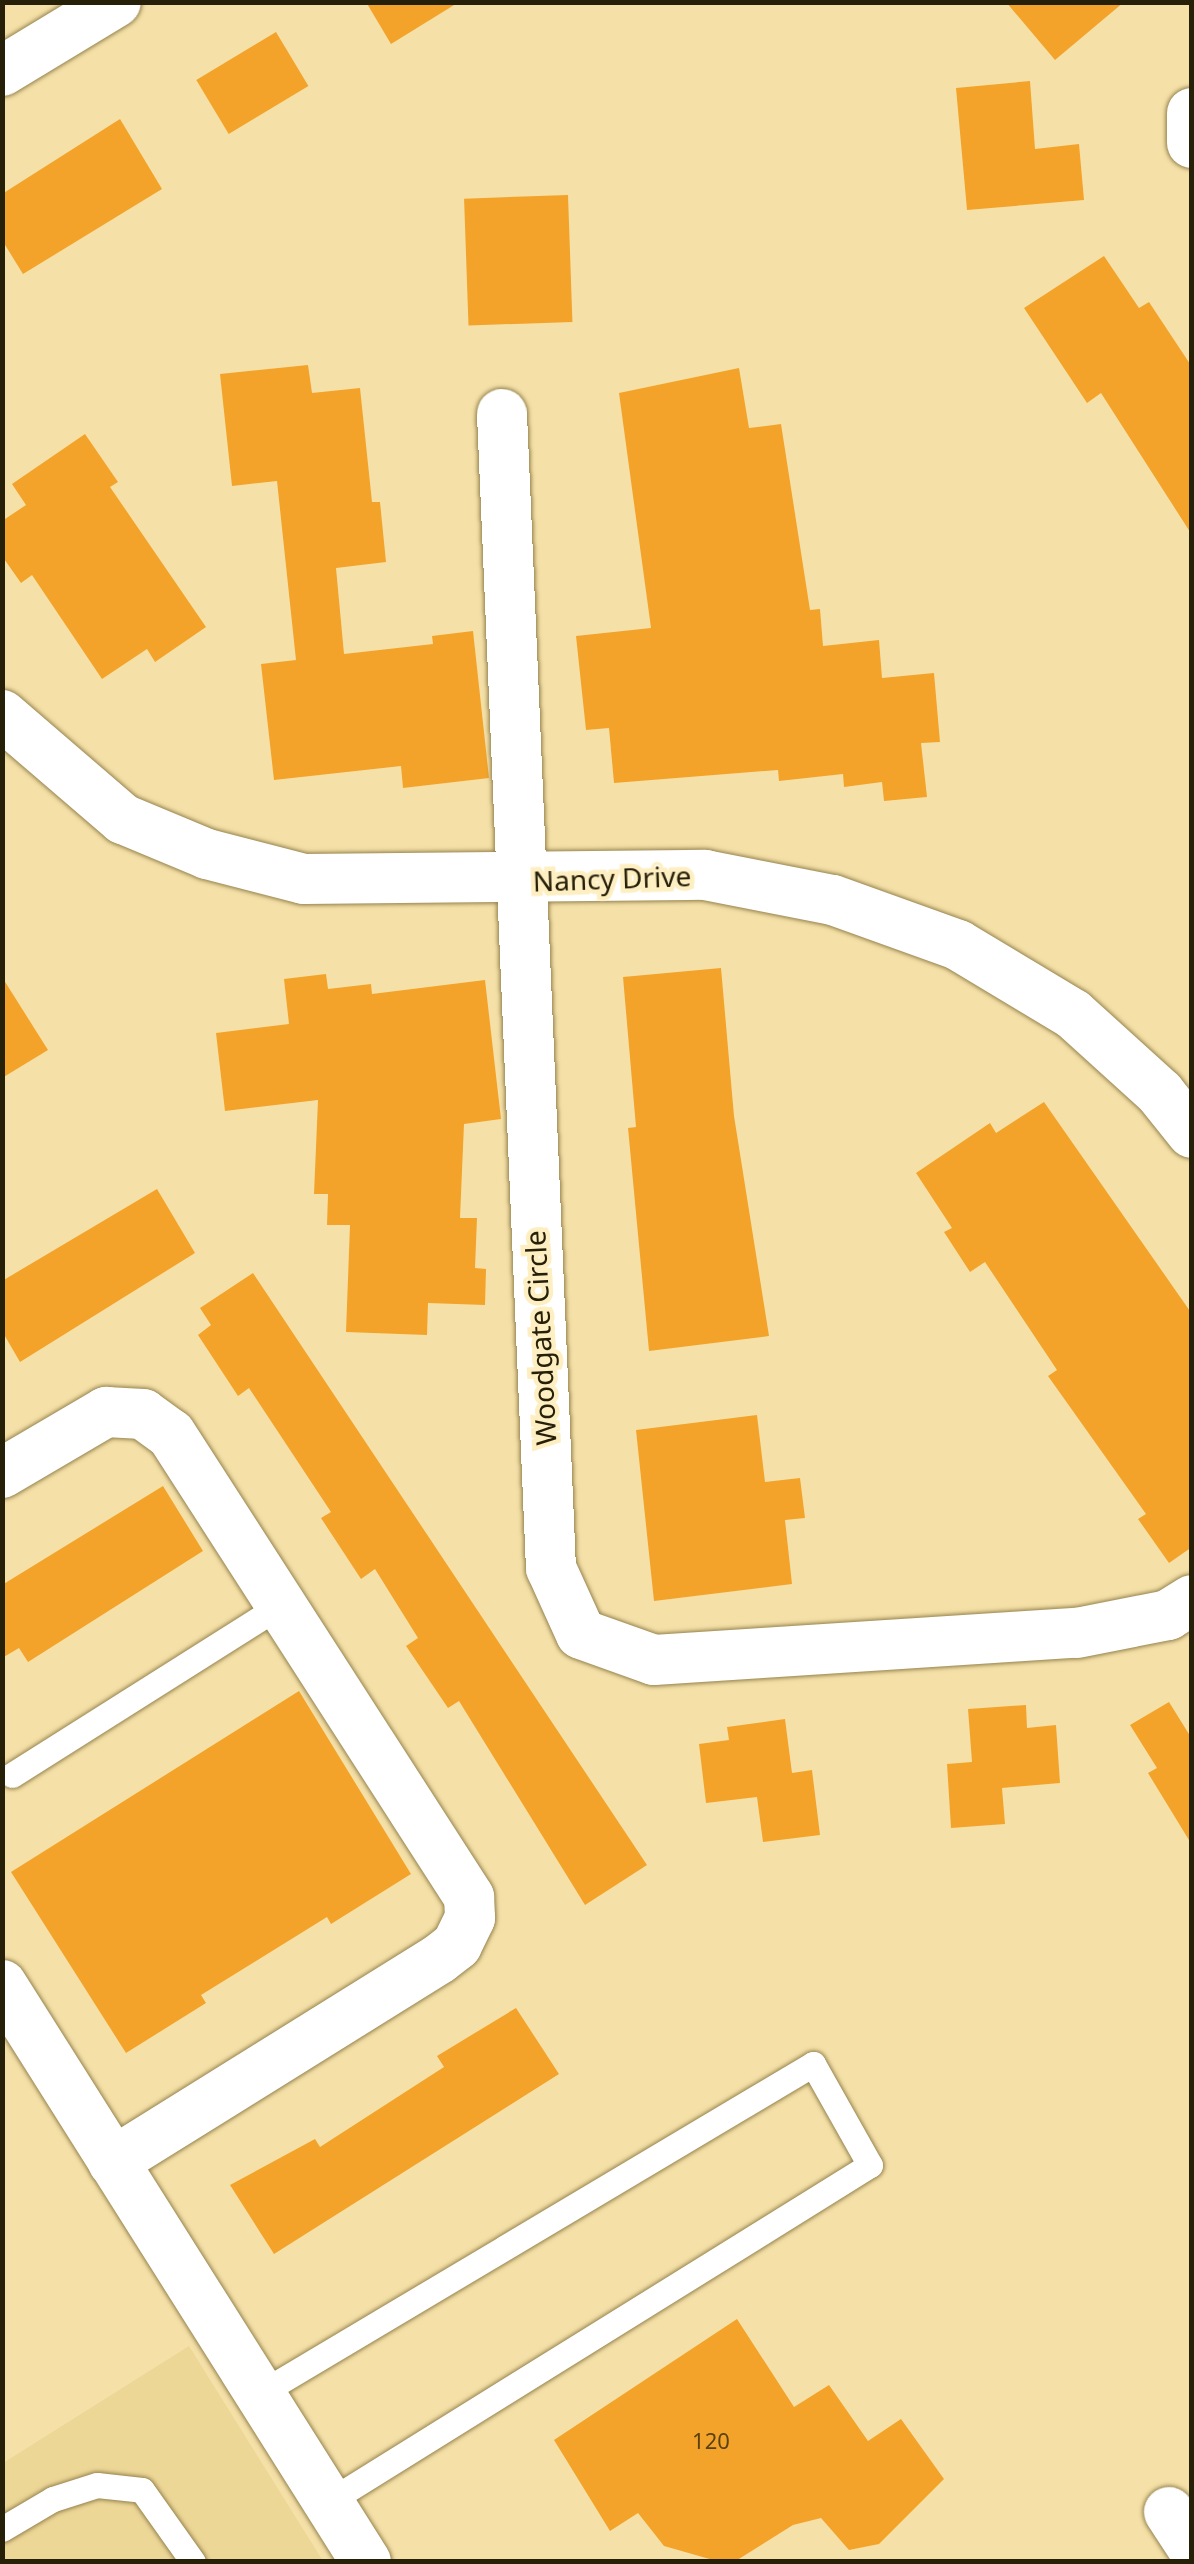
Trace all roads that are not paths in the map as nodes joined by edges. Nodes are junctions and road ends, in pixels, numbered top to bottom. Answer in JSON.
{"nodes":[{"id":1,"x":116,"y":2,"type":"edge"},
{"id":2,"x":2,"y":71,"type":"edge"},
{"id":3,"x":502,"y":414,"type":"dead end"},
{"id":4,"x":2,"y":715,"type":"edge"},
{"id":5,"x":520,"y":881,"type":"junction"},
{"id":6,"x":1192,"y":1132,"type":"edge"},
{"id":7,"x":2,"y":1474,"type":"edge"},
{"id":8,"x":1192,"y":1600,"type":"edge"},
{"id":9,"x":282,"y":1604,"type":"junction"},
{"id":10,"x":12,"y":1775,"type":"dead end"},
{"id":11,"x":2,"y":1986,"type":"edge"},
{"id":12,"x":113,"y":2162,"type":"junction"},
{"id":13,"x":259,"y":2394,"type":"junction"},
{"id":14,"x":328,"y":2502,"type":"junction"},
{"id":15,"x":2,"y":2529,"type":"edge"},
{"id":16,"x":193,"y":2562,"type":"edge"},
{"id":17,"x":366,"y":2562,"type":"edge"}],
"edges":[{"from":1,"to":2,"type":"street"},
{"from":3,"to":5,"type":"street","name":"Woodgate Circle"},
{"from":4,"to":5,"type":"street","name":"Nancy Drive"},
{"from":5,"to":6,"type":"street","name":"Nancy Drive"},
{"from":5,"to":8,"type":"street","name":"Woodgate Circle"},
{"from":7,"to":9,"type":"street"},
{"from":9,"to":10,"type":"lane"},
{"from":9,"to":12,"type":"street"},
{"from":11,"to":12,"type":"street"},
{"from":12,"to":13,"type":"street"},
{"from":13,"to":14,"type":"street"},
{"from":13,"to":14,"type":"lane"},
{"from":14,"to":17,"type":"street"},
{"from":15,"to":16,"type":"lane"}]}
